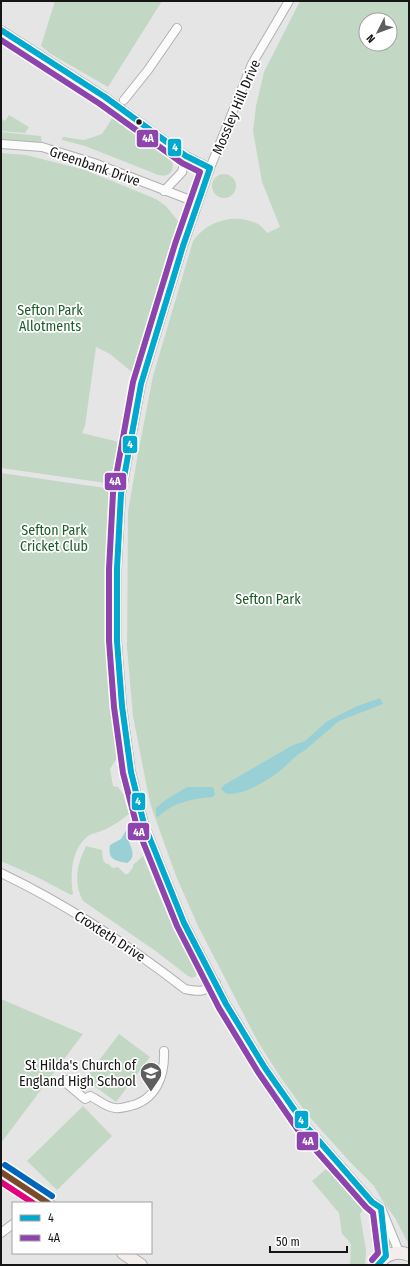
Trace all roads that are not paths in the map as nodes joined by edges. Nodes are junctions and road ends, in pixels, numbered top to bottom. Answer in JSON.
{"nodes":[{"id":1,"x":289,"y":1,"type":"edge"},
{"id":2,"x":177,"y":28,"type":"dead end"},
{"id":3,"x":1,"y":30,"type":"edge"},
{"id":4,"x":124,"y":100,"type":"dead end"},
{"id":5,"x":1,"y":144,"type":"edge"},
{"id":6,"x":186,"y":156,"type":"junction"},
{"id":7,"x":210,"y":168,"type":"junction"},
{"id":8,"x":164,"y":191,"type":"junction"},
{"id":9,"x":198,"y":203,"type":"junction"},
{"id":10,"x":1,"y":873,"type":"edge"},
{"id":11,"x":216,"y":983,"type":"junction"},
{"id":12,"x":164,"y":1051,"type":"dead end"},
{"id":13,"x":66,"y":1080,"type":"dead end"},
{"id":14,"x":1,"y":1172,"type":"edge"},
{"id":15,"x":43,"y":1202,"type":"edge"},
{"id":16,"x":381,"y":1208,"type":"junction"},
{"id":17,"x":12,"y":1225,"type":"edge"},
{"id":18,"x":1,"y":1233,"type":"edge"},
{"id":19,"x":124,"y":1254,"type":"edge"},
{"id":20,"x":404,"y":1254,"type":"edge"},
{"id":21,"x":382,"y":1261,"type":"edge"},
{"id":22,"x":141,"y":1265,"type":"edge"}],
"edges":[{"from":1,"to":7,"type":"street","name":"Mossley Hill Drive"},
{"from":2,"to":4,"type":"street"},
{"from":3,"to":6,"type":"street"},
{"from":5,"to":8,"type":"street","name":"Greenbank Drive"},
{"from":6,"to":7,"type":"street"},
{"from":6,"to":8,"type":"street"},
{"from":7,"to":9,"type":"street","name":"Mossley Hill Drive"},
{"from":8,"to":9,"type":"street","name":"Greenbank Drive"},
{"from":9,"to":11,"type":"street","name":"Mossley Hill Drive"},
{"from":10,"to":11,"type":"street","name":"Croxteth Drive"},
{"from":11,"to":16,"type":"street","name":"Mossley Hill Drive"},
{"from":12,"to":13,"type":"street"},
{"from":14,"to":15,"type":"main road"},
{"from":16,"to":20,"type":"street"},
{"from":16,"to":21,"type":"street"},
{"from":17,"to":18,"type":"street"},
{"from":19,"to":22,"type":"main road"},
{"from":20,"to":21,"type":"main road"}]}
